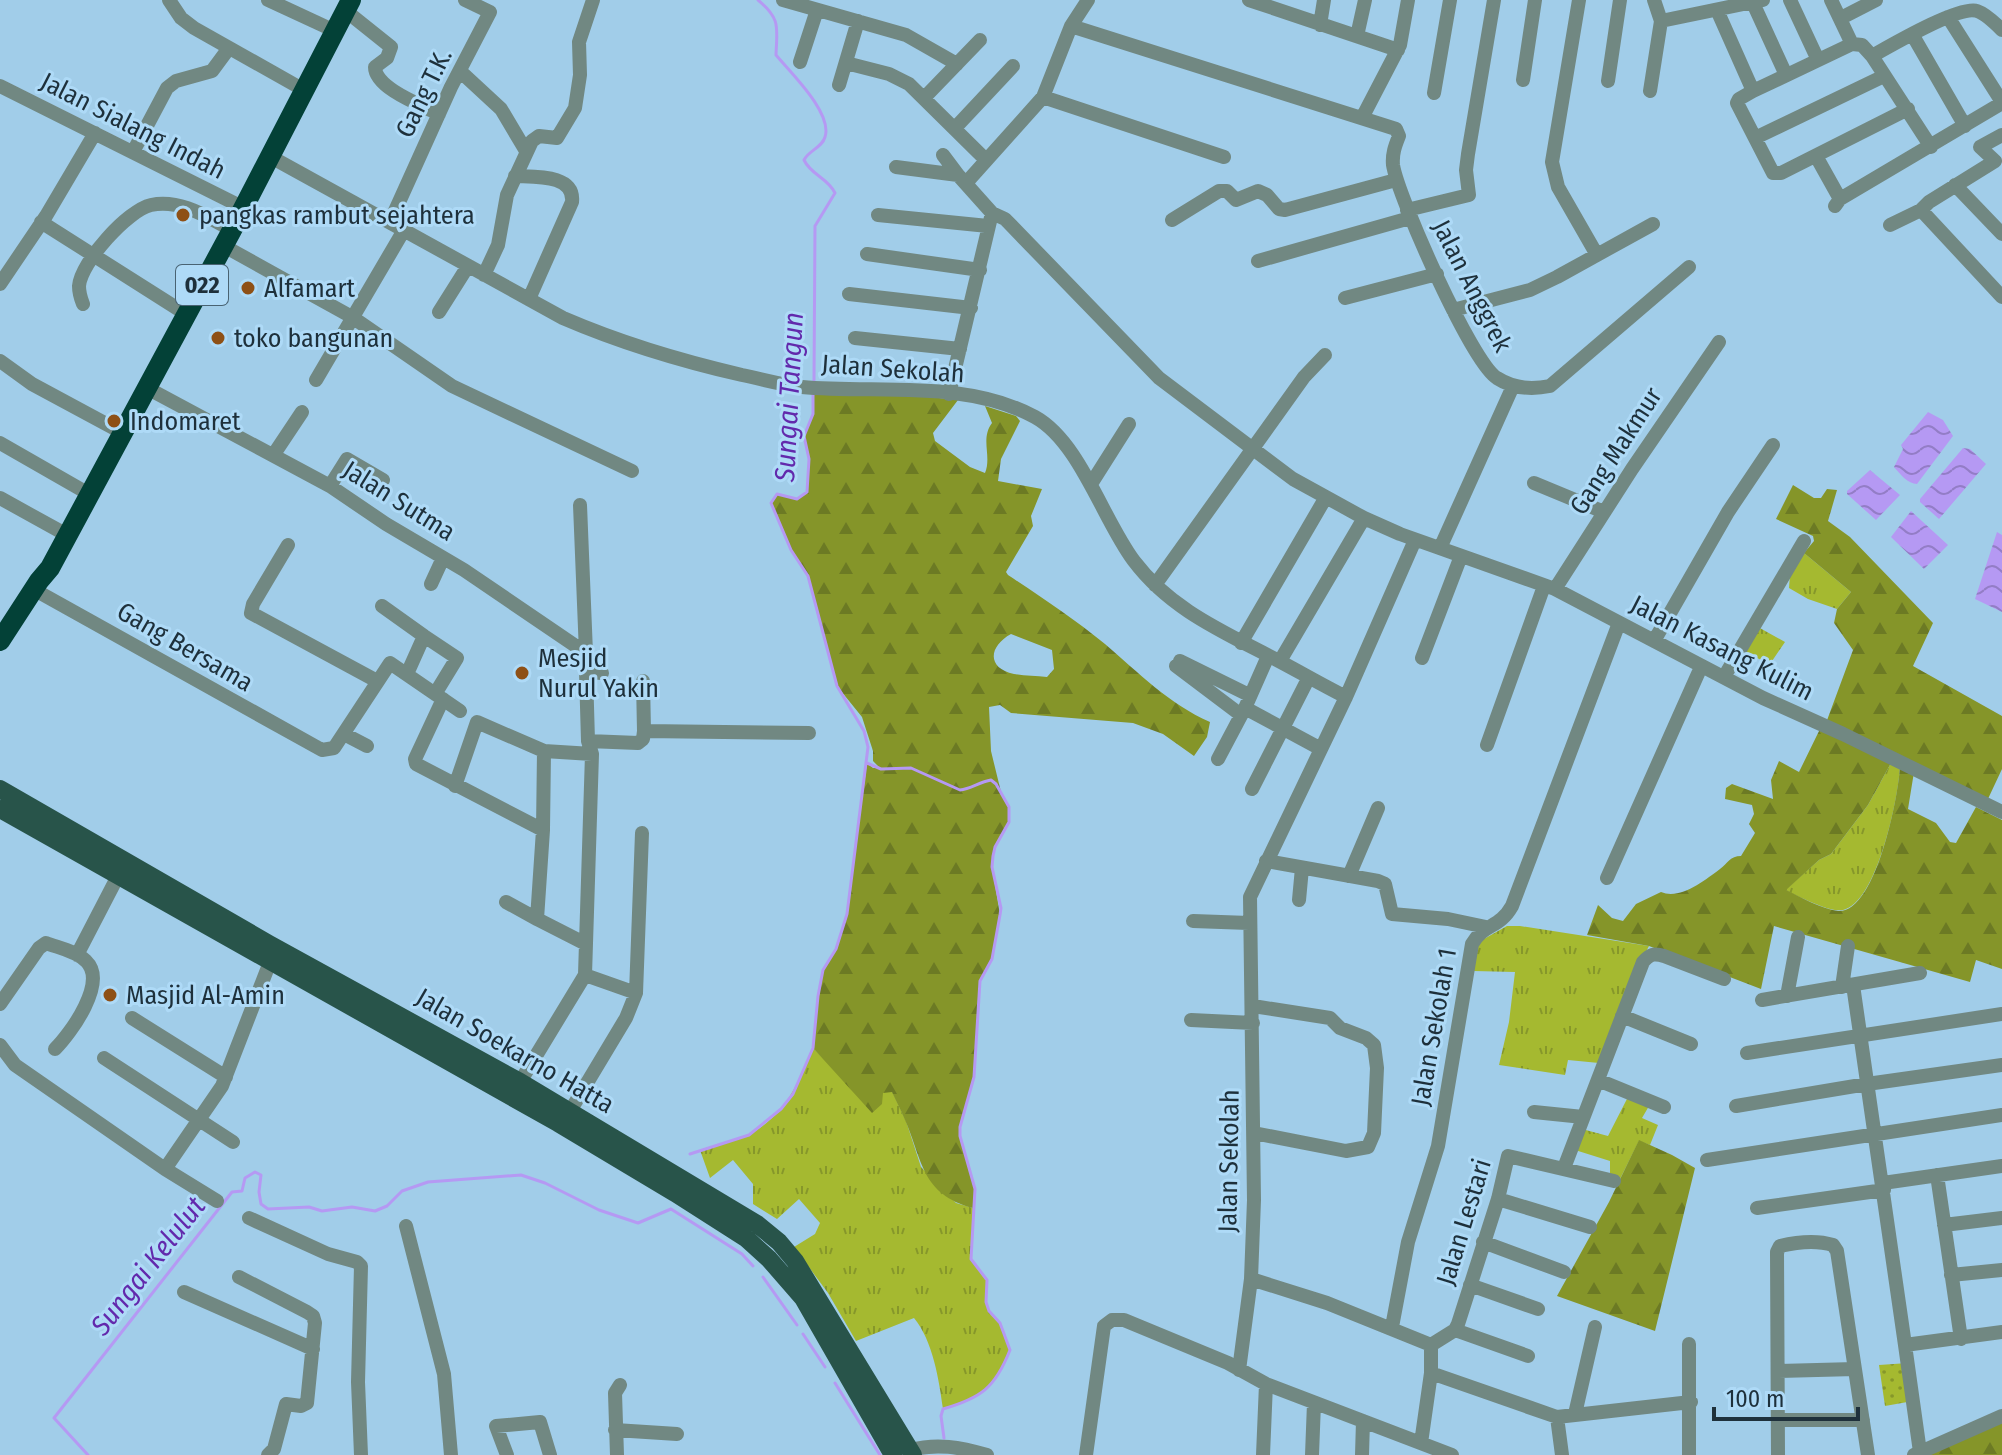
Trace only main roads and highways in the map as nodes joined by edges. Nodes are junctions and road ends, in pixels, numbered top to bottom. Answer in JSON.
{"nodes":[{"id":1,"x":349,"y":5,"type":"edge"},
{"id":2,"x":38,"y":591,"type":"junction"},
{"id":3,"x":0,"y":641,"type":"edge"},
{"id":4,"x":0,"y":659,"type":"edge"},
{"id":5,"x":0,"y":789,"type":"edge"},
{"id":6,"x":0,"y":809,"type":"edge"},
{"id":7,"x":389,"y":1019,"type":"junction"},
{"id":8,"x":905,"y":1453,"type":"edge"}],
"edges":[{"from":1,"to":2,"type":"highway","number":"022"},
{"from":2,"to":3,"type":"highway"},
{"from":2,"to":4,"type":"highway"},
{"from":5,"to":7,"type":"main road","name":"Jalan Soekarno Hatta"},
{"from":6,"to":7,"type":"main road","name":"Jalan Soekarno Hatta"},
{"from":7,"to":8,"type":"main road","name":"Jalan Soekarno Hatta"},
{"from":7,"to":8,"type":"main road","name":"Jalan Soekarno Hatta"}]}
